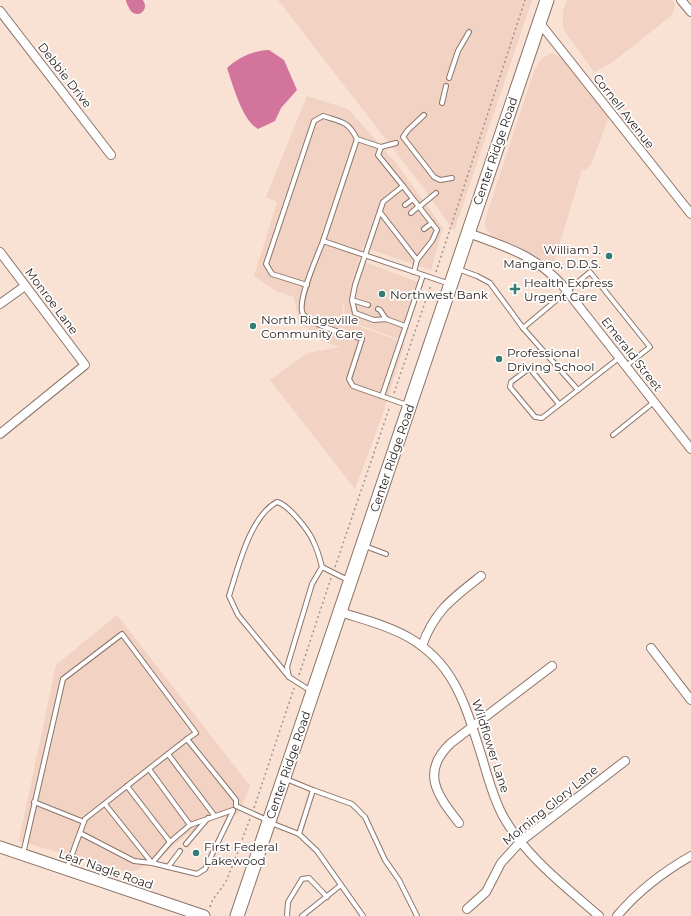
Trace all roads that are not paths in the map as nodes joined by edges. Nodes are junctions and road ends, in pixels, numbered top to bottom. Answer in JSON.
{"nodes":[{"id":1,"x":547,"y":0,"type":"edge"},
{"id":2,"x":681,"y":0,"type":"edge"},
{"id":3,"x":0,"y":11,"type":"edge"},
{"id":4,"x":691,"y":12,"type":"edge"},
{"id":5,"x":539,"y":22,"type":"junction"},
{"id":6,"x":469,"y":32,"type":"dead end"},
{"id":7,"x":449,"y":78,"type":"dead end"},
{"id":8,"x":446,"y":86,"type":"dead end"},
{"id":9,"x":442,"y":103,"type":"dead end"},
{"id":10,"x":424,"y":115,"type":"dead end"},
{"id":11,"x":357,"y":139,"type":"junction"},
{"id":12,"x":396,"y":143,"type":"dead end"},
{"id":13,"x":381,"y":147,"type":"junction"},
{"id":14,"x":110,"y":155,"type":"dead end"},
{"id":15,"x":452,"y":178,"type":"dead end"},
{"id":16,"x":403,"y":186,"type":"junction"},
{"id":17,"x":436,"y":193,"type":"dead end"},
{"id":18,"x":413,"y":199,"type":"junction"},
{"id":19,"x":405,"y":205,"type":"dead end"},
{"id":20,"x":419,"y":206,"type":"junction"},
{"id":21,"x":380,"y":212,"type":"junction"},
{"id":22,"x":411,"y":213,"type":"dead end"},
{"id":23,"x":691,"y":214,"type":"edge"},
{"id":24,"x":391,"y":216,"type":"dead end"},
{"id":25,"x":386,"y":220,"type":"junction"},
{"id":26,"x":397,"y":223,"type":"dead end"},
{"id":27,"x":432,"y":223,"type":"junction"},
{"id":28,"x":392,"y":228,"type":"junction"},
{"id":29,"x":424,"y":229,"type":"dead end"},
{"id":30,"x":468,"y":233,"type":"junction"},
{"id":31,"x":410,"y":240,"type":"dead end"},
{"id":32,"x":323,"y":241,"type":"junction"},
{"id":33,"x":405,"y":244,"type":"junction"},
{"id":34,"x":0,"y":252,"type":"edge"},
{"id":35,"x":365,"y":255,"type":"junction"},
{"id":36,"x":417,"y":260,"type":"junction"},
{"id":37,"x":456,"y":268,"type":"junction"},
{"id":38,"x":414,"y":272,"type":"junction"},
{"id":39,"x":423,"y":275,"type":"junction"},
{"id":40,"x":450,"y":284,"type":"junction"},
{"id":41,"x":307,"y":285,"type":"junction"},
{"id":42,"x":25,"y":286,"type":"junction"},
{"id":43,"x":567,"y":291,"type":"junction"},
{"id":44,"x":352,"y":300,"type":"junction"},
{"id":45,"x":0,"y":304,"type":"edge"},
{"id":46,"x":368,"y":305,"type":"dead end"},
{"id":47,"x":378,"y":309,"type":"dead end"},
{"id":48,"x":386,"y":319,"type":"junction"},
{"id":49,"x":405,"y":326,"type":"junction"},
{"id":50,"x":523,"y":328,"type":"junction"},
{"id":51,"x":619,"y":358,"type":"junction"},
{"id":52,"x":626,"y":366,"type":"junction"},
{"id":53,"x":578,"y":390,"type":"junction"},
{"id":54,"x":382,"y":396,"type":"junction"},
{"id":55,"x":654,"y":402,"type":"junction"},
{"id":56,"x":559,"y":404,"type":"junction"},
{"id":57,"x":409,"y":406,"type":"junction"},
{"id":58,"x":0,"y":434,"type":"edge"},
{"id":59,"x":614,"y":435,"type":"dead end"},
{"id":60,"x":691,"y":449,"type":"edge"},
{"id":61,"x":362,"y":545,"type":"junction"},
{"id":62,"x":386,"y":554,"type":"dead end"},
{"id":63,"x":322,"y":567,"type":"junction"},
{"id":64,"x":481,"y":576,"type":"dead end"},
{"id":65,"x":350,"y":582,"type":"junction"},
{"id":66,"x":340,"y":612,"type":"junction"},
{"id":67,"x":422,"y":646,"type":"junction"},
{"id":68,"x":651,"y":648,"type":"dead end"},
{"id":69,"x":552,"y":666,"type":"dead end"},
{"id":70,"x":288,"y":677,"type":"junction"},
{"id":71,"x":313,"y":692,"type":"junction"},
{"id":72,"x":691,"y":700,"type":"edge"},
{"id":73,"x":472,"y":728,"type":"junction"},
{"id":74,"x":188,"y":739,"type":"junction"},
{"id":75,"x":168,"y":754,"type":"junction"},
{"id":76,"x":625,"y":760,"type":"dead end"},
{"id":77,"x":149,"y":769,"type":"junction"},
{"id":78,"x":284,"y":778,"type":"junction"},
{"id":79,"x":127,"y":786,"type":"junction"},
{"id":80,"x":313,"y":790,"type":"junction"},
{"id":81,"x":34,"y":802,"type":"junction"},
{"id":82,"x":105,"y":804,"type":"junction"},
{"id":83,"x":236,"y":806,"type":"junction"},
{"id":84,"x":233,"y":811,"type":"junction"},
{"id":85,"x":214,"y":815,"type":"junction"},
{"id":86,"x":208,"y":818,"type":"junction"},
{"id":87,"x":84,"y":822,"type":"junction"},
{"id":88,"x":269,"y":822,"type":"junction"},
{"id":89,"x":459,"y":822,"type":"dead end"},
{"id":90,"x":190,"y":824,"type":"junction"},
{"id":91,"x":80,"y":833,"type":"junction"},
{"id":92,"x":299,"y":834,"type":"junction"},
{"id":93,"x":521,"y":841,"type":"junction"},
{"id":94,"x":170,"y":842,"type":"junction"},
{"id":95,"x":186,"y":844,"type":"dead end"},
{"id":96,"x":0,"y":847,"type":"edge"},
{"id":97,"x":180,"y":851,"type":"dead end"},
{"id":98,"x":23,"y":854,"type":"junction"},
{"id":99,"x":691,"y":856,"type":"edge"},
{"id":100,"x":152,"y":863,"type":"junction"},
{"id":101,"x":168,"y":867,"type":"junction"},
{"id":102,"x":67,"y":869,"type":"junction"},
{"id":103,"x":341,"y":885,"type":"junction"},
{"id":104,"x":327,"y":896,"type":"junction"},
{"id":105,"x":467,"y":909,"type":"dead end"},
{"id":106,"x":206,"y":913,"type":"edge"},
{"id":107,"x":238,"y":916,"type":"edge"},
{"id":108,"x":288,"y":916,"type":"edge"},
{"id":109,"x":302,"y":916,"type":"edge"},
{"id":110,"x":363,"y":916,"type":"edge"},
{"id":111,"x":417,"y":916,"type":"edge"},
{"id":112,"x":599,"y":916,"type":"edge"},
{"id":113,"x":617,"y":916,"type":"edge"}],
"edges":[{"from":1,"to":5,"type":"main road","name":"Center Ridge Road"},
{"from":2,"to":4,"type":"street"},
{"from":3,"to":14,"type":"street","name":"Debbie Drive"},
{"from":5,"to":23,"type":"street","name":"Cornell Avenue"},
{"from":5,"to":30,"type":"main road","name":"Center Ridge Road"},
{"from":6,"to":7,"type":"lane"},
{"from":8,"to":9,"type":"lane"},
{"from":10,"to":15,"type":"lane"},
{"from":11,"to":13,"type":"lane"},
{"from":11,"to":32,"type":"lane"},
{"from":11,"to":41,"type":"lane"},
{"from":12,"to":13,"type":"lane"},
{"from":13,"to":16,"type":"lane"},
{"from":16,"to":18,"type":"lane"},
{"from":16,"to":21,"type":"lane"},
{"from":17,"to":20,"type":"lane"},
{"from":18,"to":19,"type":"lane"},
{"from":18,"to":20,"type":"lane"},
{"from":20,"to":22,"type":"lane"},
{"from":20,"to":27,"type":"lane"},
{"from":21,"to":25,"type":"lane"},
{"from":21,"to":35,"type":"lane"},
{"from":24,"to":25,"type":"lane"},
{"from":25,"to":28,"type":"lane"},
{"from":26,"to":28,"type":"lane"},
{"from":27,"to":29,"type":"lane"},
{"from":27,"to":36,"type":"lane"},
{"from":28,"to":33,"type":"lane"},
{"from":30,"to":37,"type":"main road","name":"Center Ridge Road"},
{"from":30,"to":43,"type":"street","name":"Emerald Street"},
{"from":31,"to":33,"type":"lane"},
{"from":32,"to":35,"type":"lane"},
{"from":32,"to":41,"type":"lane"},
{"from":33,"to":36,"type":"lane"},
{"from":34,"to":42,"type":"street","name":"Monroe Lane"},
{"from":35,"to":38,"type":"lane"},
{"from":35,"to":44,"type":"lane"},
{"from":36,"to":38,"type":"lane"},
{"from":37,"to":40,"type":"main road","name":"Center Ridge Road"},
{"from":37,"to":50,"type":"lane"},
{"from":38,"to":39,"type":"lane"},
{"from":39,"to":40,"type":"lane"},
{"from":39,"to":49,"type":"lane"},
{"from":40,"to":57,"type":"main road","name":"Center Ridge Road"},
{"from":41,"to":54,"type":"lane"},
{"from":42,"to":45,"type":"street"},
{"from":42,"to":58,"type":"street","name":"Monroe Lane"},
{"from":43,"to":50,"type":"lane"},
{"from":43,"to":51,"type":"street","name":"Emerald Street"},
{"from":43,"to":52,"type":"lane"},
{"from":44,"to":46,"type":"lane"},
{"from":44,"to":48,"type":"lane"},
{"from":47,"to":48,"type":"lane"},
{"from":48,"to":49,"type":"lane"},
{"from":49,"to":54,"type":"lane"},
{"from":50,"to":53,"type":"lane"},
{"from":51,"to":52,"type":"street","name":"Emerald Street"},
{"from":51,"to":53,"type":"lane"},
{"from":52,"to":55,"type":"street","name":"Emerald Street"},
{"from":53,"to":56,"type":"lane"},
{"from":54,"to":57,"type":"lane"},
{"from":55,"to":59,"type":"lane"},
{"from":55,"to":60,"type":"street","name":"Emerald Street"},
{"from":56,"to":56,"type":"lane"},
{"from":57,"to":61,"type":"main road","name":"Center Ridge Road"},
{"from":61,"to":62,"type":"lane"},
{"from":61,"to":65,"type":"main road","name":"Center Ridge Road"},
{"from":63,"to":65,"type":"lane"},
{"from":63,"to":70,"type":"lane"},
{"from":63,"to":70,"type":"lane"},
{"from":64,"to":67,"type":"street"},
{"from":65,"to":66,"type":"main road","name":"Center Ridge Road"},
{"from":66,"to":67,"type":"street","name":"Wildflower Lane"},
{"from":66,"to":71,"type":"main road","name":"Center Ridge Road"},
{"from":67,"to":73,"type":"street","name":"Wildflower Lane"},
{"from":68,"to":72,"type":"street"},
{"from":69,"to":73,"type":"street"},
{"from":70,"to":71,"type":"lane"},
{"from":71,"to":78,"type":"main road","name":"Center Ridge Road"},
{"from":73,"to":89,"type":"street"},
{"from":73,"to":93,"type":"street","name":"Wildflower Lane"},
{"from":74,"to":75,"type":"lane"},
{"from":74,"to":81,"type":"lane"},
{"from":74,"to":83,"type":"lane"},
{"from":75,"to":77,"type":"lane"},
{"from":75,"to":85,"type":"lane"},
{"from":76,"to":93,"type":"street","name":"Morning Glory Lane"},
{"from":77,"to":79,"type":"lane"},
{"from":77,"to":90,"type":"lane"},
{"from":78,"to":80,"type":"lane"},
{"from":78,"to":88,"type":"main road","name":"Center Ridge Road"},
{"from":79,"to":82,"type":"lane"},
{"from":79,"to":94,"type":"lane"},
{"from":80,"to":92,"type":"lane"},
{"from":80,"to":111,"type":"lane"},
{"from":81,"to":87,"type":"lane"},
{"from":81,"to":98,"type":"lane"},
{"from":82,"to":87,"type":"lane"},
{"from":82,"to":100,"type":"lane"},
{"from":83,"to":84,"type":"lane"},
{"from":83,"to":88,"type":"lane"},
{"from":84,"to":85,"type":"lane"},
{"from":84,"to":101,"type":"lane"},
{"from":85,"to":86,"type":"lane"},
{"from":86,"to":90,"type":"lane"},
{"from":86,"to":95,"type":"lane"},
{"from":87,"to":91,"type":"lane"},
{"from":88,"to":92,"type":"lane"},
{"from":88,"to":107,"type":"main road","name":"Center Ridge Road"},
{"from":90,"to":94,"type":"lane"},
{"from":91,"to":100,"type":"lane"},
{"from":91,"to":102,"type":"lane"},
{"from":92,"to":103,"type":"lane"},
{"from":93,"to":105,"type":"street","name":"Morning Glory Lane"},
{"from":93,"to":112,"type":"street","name":"Wildflower Lane"},
{"from":94,"to":100,"type":"lane"},
{"from":96,"to":98,"type":"street","name":"Lear Nagle Road"},
{"from":97,"to":101,"type":"lane"},
{"from":98,"to":102,"type":"street","name":"Lear Nagle Road"},
{"from":99,"to":113,"type":"street"},
{"from":100,"to":101,"type":"lane"},
{"from":102,"to":106,"type":"street","name":"Lear Nagle Road"},
{"from":103,"to":104,"type":"lane"},
{"from":103,"to":110,"type":"lane"},
{"from":104,"to":108,"type":"lane"},
{"from":104,"to":109,"type":"lane"}]}
